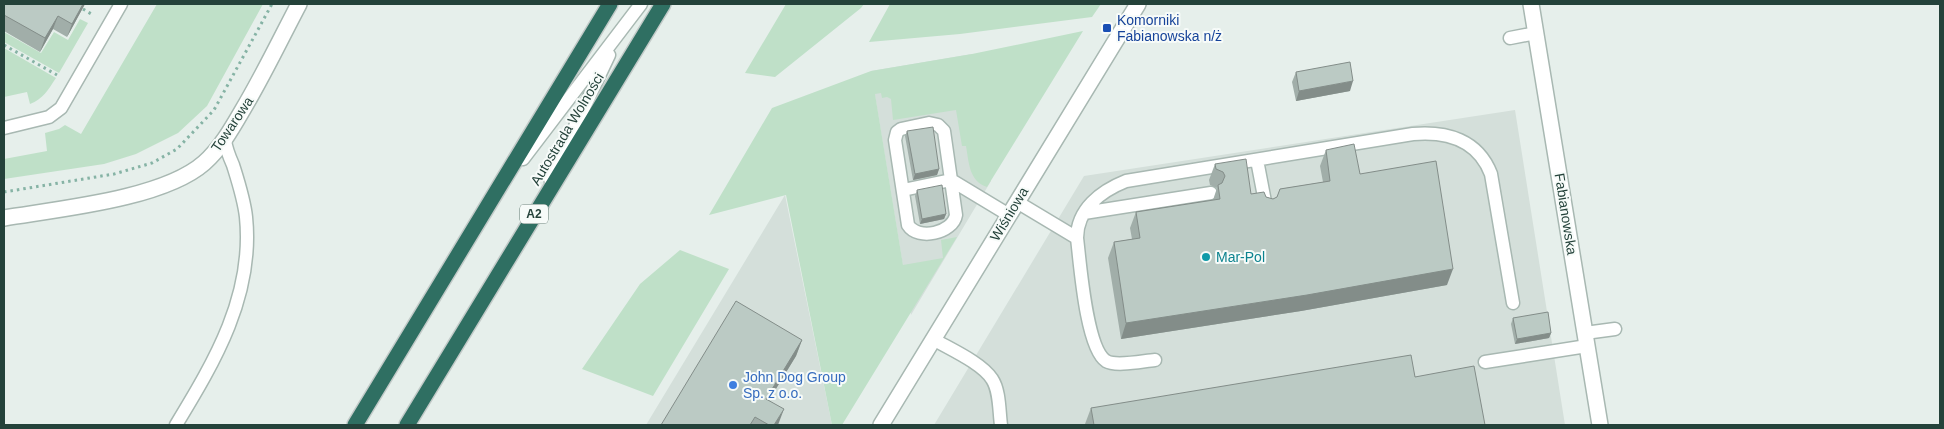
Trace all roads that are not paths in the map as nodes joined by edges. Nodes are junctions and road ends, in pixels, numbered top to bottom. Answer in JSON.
{"nodes":[{"id":1,"x":121,"y":4,"type":"edge"},
{"id":2,"x":299,"y":4,"type":"edge"},
{"id":3,"x":610,"y":4,"type":"edge"},
{"id":4,"x":633,"y":4,"type":"edge"},
{"id":5,"x":641,"y":4,"type":"edge"},
{"id":6,"x":662,"y":4,"type":"edge"},
{"id":7,"x":1138,"y":4,"type":"edge"},
{"id":8,"x":1532,"y":4,"type":"edge"},
{"id":9,"x":621,"y":30,"type":"junction"},
{"id":10,"x":1536,"y":33,"type":"junction"},
{"id":11,"x":1510,"y":38,"type":"dead end"},
{"id":12,"x":4,"y":128,"type":"edge"},
{"id":13,"x":225,"y":140,"type":"junction"},
{"id":14,"x":1257,"y":160,"type":"junction"},
{"id":15,"x":951,"y":180,"type":"junction"},
{"id":16,"x":903,"y":190,"type":"junction"},
{"id":17,"x":1211,"y":193,"type":"dead end"},
{"id":18,"x":490,"y":202,"type":"junction"},
{"id":19,"x":1266,"y":206,"type":"edge"},
{"id":20,"x":1013,"y":208,"type":"junction"},
{"id":21,"x":1084,"y":213,"type":"junction"},
{"id":22,"x":4,"y":218,"type":"edge"},
{"id":23,"x":527,"y":226,"type":"junction"},
{"id":24,"x":1077,"y":238,"type":"junction"},
{"id":25,"x":1513,"y":303,"type":"dead end"},
{"id":26,"x":1615,"y":329,"type":"dead end"},
{"id":27,"x":934,"y":339,"type":"junction"},
{"id":28,"x":1586,"y":340,"type":"junction"},
{"id":29,"x":1156,"y":360,"type":"dead end"},
{"id":30,"x":1485,"y":362,"type":"dead end"},
{"id":31,"x":176,"y":425,"type":"edge"},
{"id":32,"x":355,"y":425,"type":"edge"},
{"id":33,"x":406,"y":425,"type":"edge"},
{"id":34,"x":881,"y":425,"type":"edge"},
{"id":35,"x":1001,"y":425,"type":"edge"},
{"id":36,"x":1600,"y":425,"type":"edge"}],
"edges":[{"from":1,"to":12,"type":"lane"},
{"from":2,"to":13,"type":"street","name":"Towarowa"},
{"from":3,"to":18,"type":"highway","name":"Autostrada Wolności"},
{"from":4,"to":9,"type":"lane"},
{"from":5,"to":9,"type":"lane"},
{"from":6,"to":23,"type":"highway","name":"Autostrada Wolności","number":"A2"},
{"from":7,"to":20,"type":"street","name":"Wiśniowa"},
{"from":8,"to":10,"type":"street","name":"Fabianowska"},
{"from":9,"to":18,"type":"lane"},
{"from":9,"to":23,"type":"lane"},
{"from":10,"to":11,"type":"lane"},
{"from":10,"to":28,"type":"street","name":"Fabianowska"},
{"from":13,"to":22,"type":"street","name":"Towarowa"},
{"from":13,"to":31,"type":"lane"},
{"from":14,"to":19,"type":"lane"},
{"from":14,"to":21,"type":"lane"},
{"from":14,"to":25,"type":"lane"},
{"from":15,"to":16,"type":"lane"},
{"from":15,"to":16,"type":"lane"},
{"from":15,"to":16,"type":"lane"},
{"from":15,"to":20,"type":"lane"},
{"from":17,"to":21,"type":"lane"},
{"from":18,"to":32,"type":"highway","name":"Autostrada Wolności"},
{"from":20,"to":24,"type":"lane"},
{"from":20,"to":27,"type":"street","name":"Wiśniowa"},
{"from":21,"to":24,"type":"lane"},
{"from":23,"to":33,"type":"highway","name":"Autostrada Wolności","number":"A2"},
{"from":24,"to":29,"type":"lane"},
{"from":26,"to":28,"type":"lane"},
{"from":27,"to":34,"type":"street","name":"Wiśniowa"},
{"from":27,"to":35,"type":"lane"},
{"from":28,"to":30,"type":"lane"},
{"from":28,"to":36,"type":"street","name":"Fabianowska"}]}
